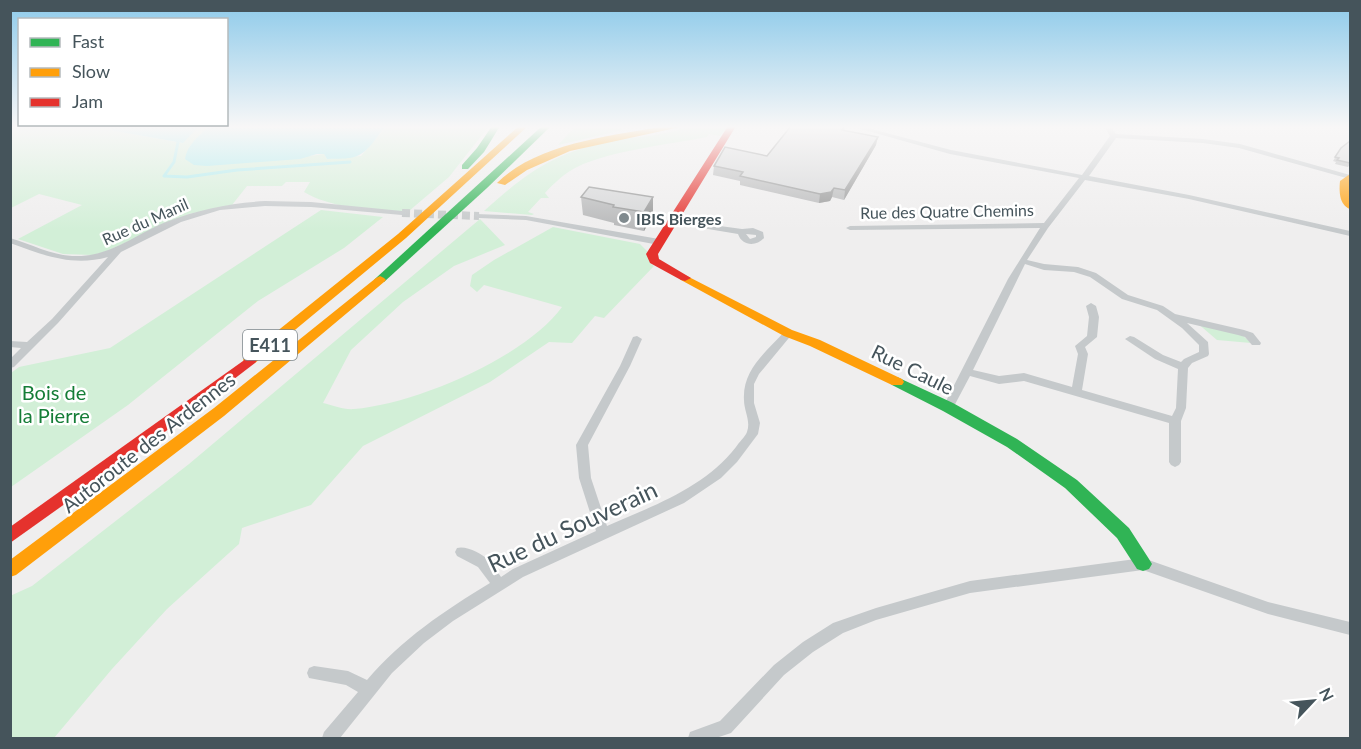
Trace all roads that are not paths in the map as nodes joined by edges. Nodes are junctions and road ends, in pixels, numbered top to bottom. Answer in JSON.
{"nodes":[{"id":1,"x":471,"y":161,"type":"edge"},
{"id":2,"x":487,"y":161,"type":"edge"},
{"id":3,"x":512,"y":161,"type":"edge"},
{"id":4,"x":536,"y":161,"type":"edge"},
{"id":5,"x":710,"y":161,"type":"edge"},
{"id":6,"x":1000,"y":161,"type":"edge"},
{"id":7,"x":1095,"y":161,"type":"edge"},
{"id":8,"x":1293,"y":161,"type":"edge"},
{"id":9,"x":1084,"y":176,"type":"junction"},
{"id":10,"x":1350,"y":177,"type":"edge"},
{"id":11,"x":459,"y":187,"type":"junction"},
{"id":12,"x":466,"y":205,"type":"junction"},
{"id":13,"x":1350,"y":206,"type":"edge"},
{"id":14,"x":402,"y":213,"type":"tunnel mouth"},
{"id":15,"x":479,"y":216,"type":"tunnel mouth"},
{"id":16,"x":672,"y":221,"type":"junction"},
{"id":17,"x":1044,"y":225,"type":"junction"},
{"id":18,"x":850,"y":228,"type":"dead end"},
{"id":19,"x":742,"y":232,"type":"dead end"},
{"id":20,"x":1350,"y":234,"type":"edge"},
{"id":21,"x":10,"y":240,"type":"edge"},
{"id":22,"x":659,"y":242,"type":"junction"},
{"id":23,"x":117,"y":252,"type":"junction"},
{"id":24,"x":1022,"y":261,"type":"junction"},
{"id":25,"x":1091,"y":306,"type":"dead end"},
{"id":26,"x":1171,"y":316,"type":"junction"},
{"id":27,"x":788,"y":333,"type":"junction"},
{"id":28,"x":637,"y":339,"type":"dead end"},
{"id":29,"x":1130,"y":339,"type":"dead end"},
{"id":30,"x":1256,"y":343,"type":"dead end"},
{"id":31,"x":10,"y":344,"type":"edge"},
{"id":32,"x":30,"y":345,"type":"junction"},
{"id":33,"x":10,"y":365,"type":"edge"},
{"id":34,"x":1184,"y":367,"type":"junction"},
{"id":35,"x":968,"y":372,"type":"junction"},
{"id":36,"x":1076,"y":392,"type":"junction"},
{"id":37,"x":948,"y":407,"type":"junction"},
{"id":38,"x":1175,"y":421,"type":"junction"},
{"id":39,"x":1175,"y":462,"type":"dead end"},
{"id":40,"x":604,"y":534,"type":"junction"},
{"id":41,"x":10,"y":536,"type":"edge"},
{"id":42,"x":462,"y":552,"type":"dead end"},
{"id":43,"x":1143,"y":564,"type":"junction"},
{"id":44,"x":10,"y":570,"type":"edge"},
{"id":45,"x":498,"y":584,"type":"junction"},
{"id":46,"x":1350,"y":629,"type":"edge"},
{"id":47,"x":314,"y":673,"type":"dead end"},
{"id":48,"x":368,"y":689,"type":"junction"},
{"id":49,"x":722,"y":733,"type":"edge"},
{"id":50,"x":330,"y":738,"type":"edge"},
{"id":51,"x":696,"y":738,"type":"edge"}],
"edges":[{"from":1,"to":11,"type":"main road"},
{"from":2,"to":11,"type":"main road","name":"Autoroute des Ardennes","number":"E411"},
{"from":3,"to":12,"type":"main road","name":"Autoroute des Ardennes","number":"E411"},
{"from":4,"to":12,"type":"main road"},
{"from":5,"to":16,"type":"main road"},
{"from":6,"to":9,"type":"street"},
{"from":7,"to":9,"type":"street"},
{"from":8,"to":10,"type":"street"},
{"from":9,"to":17,"type":"street"},
{"from":9,"to":20,"type":"street"},
{"from":10,"to":13,"type":"main road"},
{"from":11,"to":41,"type":"main road","name":"Autoroute des Ardennes","number":"E411"},
{"from":12,"to":44,"type":"main road","name":"Autoroute des Ardennes","number":"E411"},
{"from":14,"to":23,"type":"street","name":"Rue du Manil"},
{"from":15,"to":22,"type":"street"},
{"from":16,"to":19,"type":"street"},
{"from":16,"to":22,"type":"main road"},
{"from":17,"to":18,"type":"street","name":"Rue des Quatre Chemins"},
{"from":17,"to":24,"type":"street"},
{"from":21,"to":23,"type":"street","name":"Rue du Manil"},
{"from":22,"to":27,"type":"main road","name":"Rue Caule"},
{"from":23,"to":32,"type":"street"},
{"from":24,"to":26,"type":"street"},
{"from":24,"to":35,"type":"street"},
{"from":25,"to":36,"type":"street"},
{"from":26,"to":30,"type":"street"},
{"from":26,"to":34,"type":"street"},
{"from":27,"to":37,"type":"main road","name":"Rue Caule"},
{"from":27,"to":40,"type":"street","name":"Rue du Souverain"},
{"from":28,"to":40,"type":"street"},
{"from":29,"to":34,"type":"street"},
{"from":31,"to":32,"type":"street"},
{"from":32,"to":33,"type":"street"},
{"from":34,"to":38,"type":"street"},
{"from":35,"to":36,"type":"street"},
{"from":35,"to":37,"type":"street"},
{"from":36,"to":38,"type":"street"},
{"from":37,"to":43,"type":"main road","name":"Rue Caule"},
{"from":38,"to":39,"type":"street"},
{"from":40,"to":45,"type":"street","name":"Rue du Souverain"},
{"from":42,"to":45,"type":"street"},
{"from":43,"to":46,"type":"street"},
{"from":43,"to":49,"type":"street"},
{"from":45,"to":48,"type":"street","name":"Rue du Souverain"},
{"from":47,"to":48,"type":"street"},
{"from":48,"to":50,"type":"street","name":"Rue du Souverain"},
{"from":49,"to":51,"type":"street"}]}
